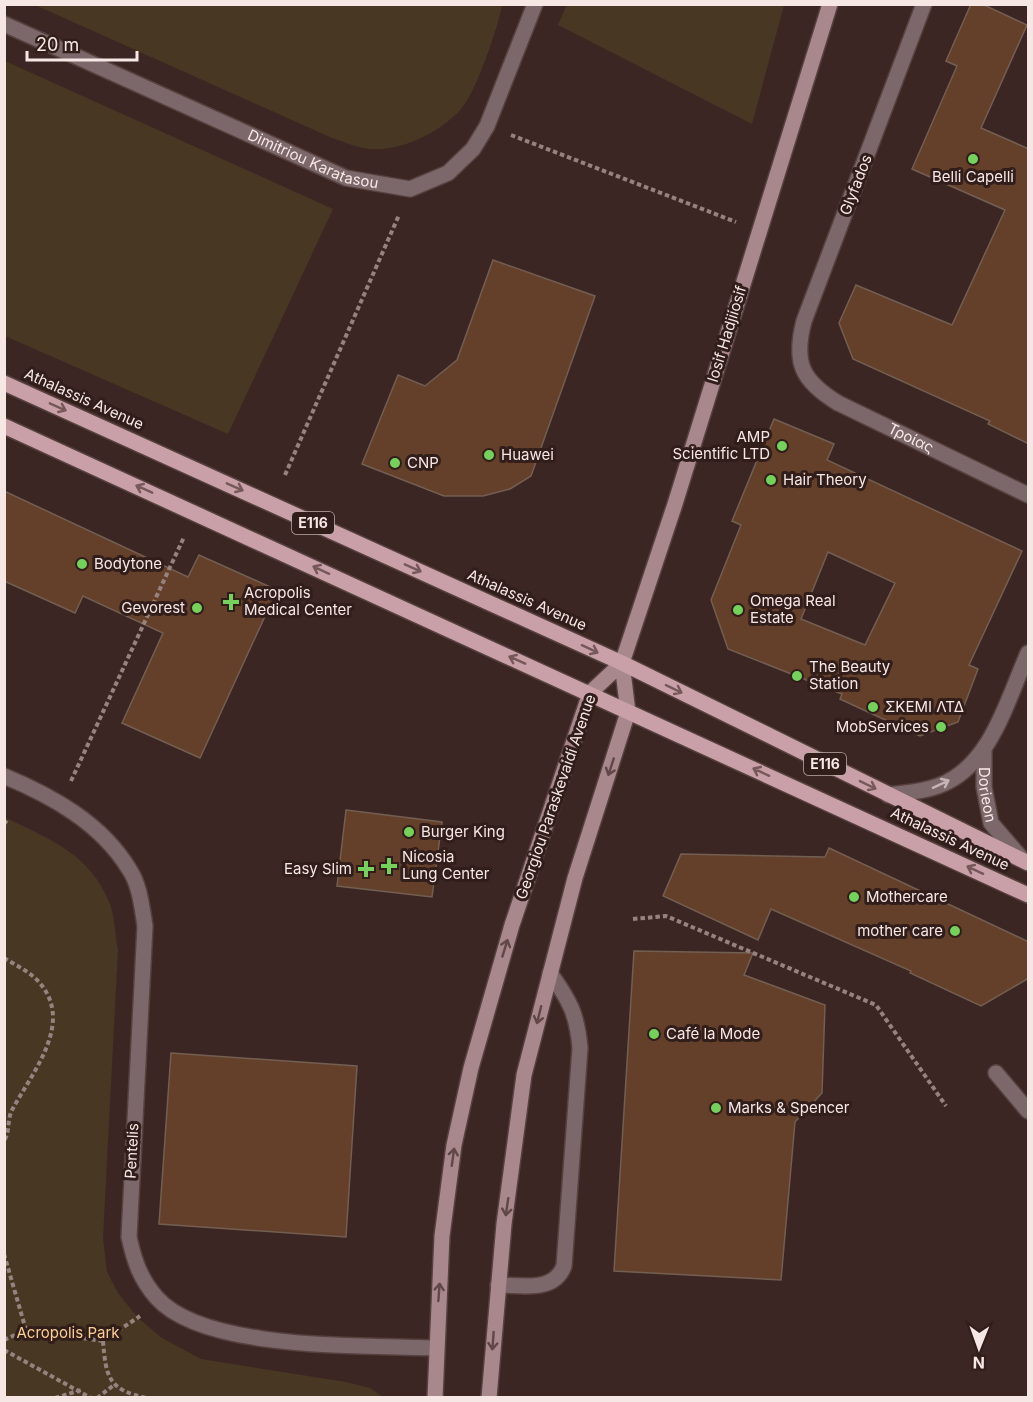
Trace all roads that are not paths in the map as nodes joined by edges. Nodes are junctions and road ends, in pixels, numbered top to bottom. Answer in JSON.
{"nodes":[{"id":1,"x":535,"y":4,"type":"edge"},
{"id":2,"x":830,"y":4,"type":"edge"},
{"id":3,"x":924,"y":4,"type":"edge"},
{"id":4,"x":4,"y":24,"type":"edge"},
{"id":5,"x":801,"y":368,"type":"joint"},
{"id":6,"x":4,"y":383,"type":"edge"},
{"id":7,"x":4,"y":426,"type":"edge"},
{"id":8,"x":1029,"y":495,"type":"edge"},
{"id":9,"x":1029,"y":653,"type":"edge"},
{"id":10,"x":622,"y":663,"type":"junction"},
{"id":11,"x":590,"y":693,"type":"junction"},
{"id":12,"x":628,"y":712,"type":"junction"},
{"id":13,"x":984,"y":751,"type":"junction"},
{"id":14,"x":4,"y":776,"type":"edge"},
{"id":15,"x":888,"y":795,"type":"junction"},
{"id":16,"x":1026,"y":862,"type":"edge"},
{"id":17,"x":1029,"y":895,"type":"edge"},
{"id":18,"x":550,"y":973,"type":"junction"},
{"id":19,"x":996,"y":1073,"type":"dead end"},
{"id":20,"x":1029,"y":1111,"type":"edge"},
{"id":21,"x":498,"y":1285,"type":"junction"},
{"id":22,"x":435,"y":1348,"type":"junction"},
{"id":23,"x":435,"y":1398,"type":"edge"},
{"id":24,"x":489,"y":1398,"type":"edge"}],
"edges":[{"from":1,"to":4,"type":"street","name":"Dimitriou Karatasou"},
{"from":2,"to":10,"type":"main road","name":"Iosif Hadjiiosif"},
{"from":3,"to":5,"type":"street","name":"Glyfados"},
{"from":5,"to":8,"type":"street","name":"Τροίας"},
{"from":6,"to":10,"type":"main road","name":"Athalassis Avenue","number":"E116","one_way":true},
{"from":11,"to":7,"type":"main road","name":"Athalassis Avenue","number":"E116","one_way":true},
{"from":9,"to":13,"type":"street","name":"Dorieon"},
{"from":10,"to":11,"type":"main road","name":"Georgiou Paraskevaidi Avenue"},
{"from":10,"to":12,"type":"main road"},
{"from":10,"to":15,"type":"main road","name":"Athalassis Avenue","number":"E116","one_way":true},
{"from":11,"to":12,"type":"main road","name":"Athalassis Avenue","number":"E116"},
{"from":22,"to":11,"type":"main road","name":"Georgiou Paraskevaidi Avenue","one_way":true},
{"from":17,"to":12,"type":"main road","name":"Athalassis Avenue","number":"E116","one_way":true},
{"from":12,"to":18,"type":"main road","one_way":true},
{"from":15,"to":13,"type":"street","name":"Dorieon","one_way":true},
{"from":13,"to":16,"type":"street","name":"Dorieon"},
{"from":14,"to":22,"type":"street","name":"Pentelis"},
{"from":15,"to":16,"type":"main road","name":"Athalassis Avenue","number":"E116"},
{"from":18,"to":21,"type":"main road","one_way":true},
{"from":18,"to":21,"type":"street"},
{"from":19,"to":20,"type":"street"},
{"from":21,"to":24,"type":"main road","one_way":true},
{"from":22,"to":23,"type":"main road","name":"Georgiou Paraskevaidi Avenue"}]}
